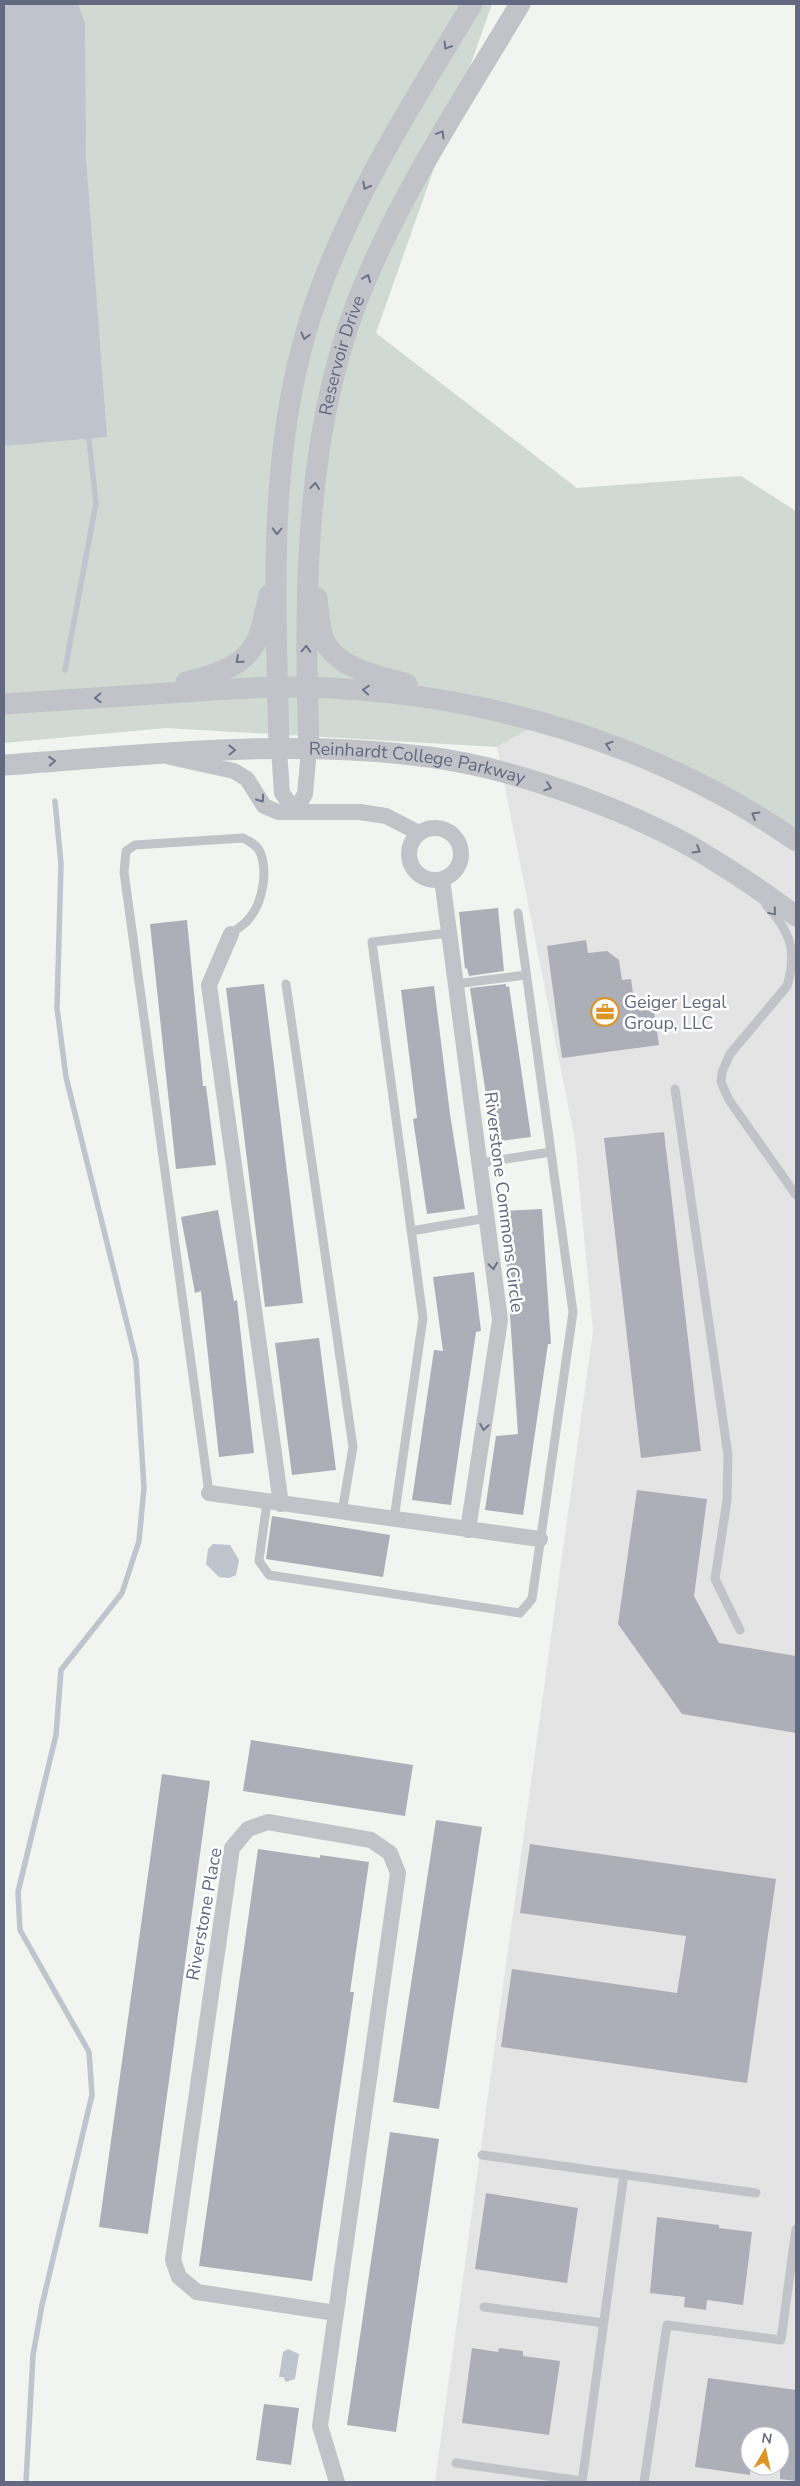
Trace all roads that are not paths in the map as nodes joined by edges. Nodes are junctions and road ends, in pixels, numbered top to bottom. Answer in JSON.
{"nodes":[{"id":1,"x":472,"y":4,"type":"edge"},
{"id":2,"x":520,"y":4,"type":"edge"},
{"id":3,"x":310,"y":562,"type":"junction"},
{"id":4,"x":276,"y":568,"type":"junction"},
{"id":5,"x":277,"y":687,"type":"junction"},
{"id":6,"x":307,"y":687,"type":"junction"},
{"id":7,"x":133,"y":695,"type":"junction"},
{"id":8,"x":4,"y":704,"type":"edge"},
{"id":9,"x":489,"y":709,"type":"junction"},
{"id":10,"x":279,"y":749,"type":"junction"},
{"id":11,"x":309,"y":750,"type":"junction"},
{"id":12,"x":157,"y":754,"type":"junction"},
{"id":13,"x":4,"y":765,"type":"edge"},
{"id":14,"x":295,"y":811,"type":"junction"},
{"id":15,"x":419,"y":834,"type":"junction"},
{"id":16,"x":796,"y":841,"type":"edge"},
{"id":17,"x":740,"y":876,"type":"junction"},
{"id":18,"x":442,"y":879,"type":"junction"},
{"id":19,"x":518,"y":912,"type":"dead end"},
{"id":20,"x":796,"y":916,"type":"edge"},
{"id":21,"x":449,"y":933,"type":"junction"},
{"id":22,"x":231,"y":934,"type":"joint"},
{"id":23,"x":526,"y":975,"type":"junction"},
{"id":24,"x":286,"y":984,"type":"dead end"},
{"id":25,"x":456,"y":984,"type":"junction"},
{"id":26,"x":792,"y":985,"type":"edge"},
{"id":27,"x":675,"y":1088,"type":"dead end"},
{"id":28,"x":551,"y":1152,"type":"junction"},
{"id":29,"x":480,"y":1163,"type":"junction"},
{"id":30,"x":796,"y":1195,"type":"edge"},
{"id":31,"x":487,"y":1218,"type":"junction"},
{"id":32,"x":411,"y":1231,"type":"junction"},
{"id":33,"x":209,"y":1493,"type":"joint"},
{"id":34,"x":274,"y":1503,"type":"junction"},
{"id":35,"x":342,"y":1512,"type":"junction"},
{"id":36,"x":394,"y":1519,"type":"junction"},
{"id":37,"x":468,"y":1530,"type":"junction"},
{"id":38,"x":540,"y":1539,"type":"junction"},
{"id":39,"x":740,"y":1630,"type":"dead end"},
{"id":40,"x":482,"y":2155,"type":"dead end"},
{"id":41,"x":624,"y":2174,"type":"junction"},
{"id":42,"x":756,"y":2193,"type":"dead end"},
{"id":43,"x":796,"y":2229,"type":"edge"},
{"id":44,"x":484,"y":2307,"type":"dead end"},
{"id":45,"x":336,"y":2314,"type":"junction"},
{"id":46,"x":604,"y":2323,"type":"junction"},
{"id":47,"x":456,"y":2463,"type":"dead end"},
{"id":48,"x":582,"y":2481,"type":"edge"},
{"id":49,"x":337,"y":2482,"type":"edge"},
{"id":50,"x":644,"y":2482,"type":"edge"}],
"edges":[{"from":1,"to":4,"type":"street","one_way":true},
{"from":3,"to":2,"type":"street","name":"Reservoir Drive","one_way":true},
{"from":6,"to":3,"type":"street","name":"Reservoir Drive","one_way":true},
{"from":3,"to":9,"type":"street"},
{"from":4,"to":5,"type":"street"},
{"from":4,"to":7,"type":"street","one_way":true},
{"from":5,"to":6,"type":"street"},
{"from":5,"to":7,"type":"street"},
{"from":5,"to":10,"type":"street"},
{"from":9,"to":6,"type":"street","one_way":true},
{"from":6,"to":11,"type":"street","name":"Reservoir Drive"},
{"from":7,"to":8,"type":"street","one_way":true},
{"from":16,"to":9,"type":"street","one_way":true},
{"from":10,"to":11,"type":"street","name":"Reinhardt College Parkway"},
{"from":12,"to":10,"type":"street","name":"Reinhardt College Parkway","one_way":true},
{"from":10,"to":14,"type":"street"},
{"from":11,"to":14,"type":"street"},
{"from":11,"to":17,"type":"street","name":"Reinhardt College Parkway","one_way":true},
{"from":13,"to":12,"type":"street","name":"Reinhardt College Parkway","one_way":true},
{"from":12,"to":14,"type":"street","one_way":true},
{"from":14,"to":15,"type":"street"},
{"from":15,"to":18,"type":"street"},
{"from":15,"to":18,"type":"street"},
{"from":17,"to":20,"type":"street","name":"Reinhardt College Parkway"},
{"from":17,"to":26,"type":"lane","one_way":true},
{"from":18,"to":21,"type":"street","name":"Riverstone Commons Circle"},
{"from":19,"to":23,"type":"lane"},
{"from":21,"to":25,"type":"street","name":"Riverstone Commons Circle"},
{"from":21,"to":32,"type":"lane"},
{"from":22,"to":33,"type":"lane"},
{"from":22,"to":34,"type":"street"},
{"from":23,"to":25,"type":"lane"},
{"from":23,"to":28,"type":"lane"},
{"from":24,"to":35,"type":"lane"},
{"from":25,"to":29,"type":"street","name":"Riverstone Commons Circle"},
{"from":26,"to":30,"type":"lane"},
{"from":27,"to":39,"type":"lane"},
{"from":28,"to":29,"type":"lane"},
{"from":28,"to":38,"type":"lane"},
{"from":29,"to":31,"type":"street","name":"Riverstone Commons Circle"},
{"from":31,"to":32,"type":"lane"},
{"from":31,"to":37,"type":"street","name":"Riverstone Commons Circle","one_way":true},
{"from":32,"to":36,"type":"lane"},
{"from":33,"to":34,"type":"street"},
{"from":34,"to":35,"type":"street"},
{"from":34,"to":38,"type":"lane"},
{"from":35,"to":36,"type":"street"},
{"from":36,"to":37,"type":"street"},
{"from":37,"to":38,"type":"street"},
{"from":40,"to":41,"type":"lane"},
{"from":41,"to":42,"type":"lane"},
{"from":41,"to":46,"type":"lane"},
{"from":43,"to":50,"type":"lane"},
{"from":44,"to":46,"type":"lane"},
{"from":45,"to":45,"type":"street","name":"Riverstone Place"},
{"from":45,"to":49,"type":"street","name":"Riverstone Place"},
{"from":46,"to":48,"type":"lane"},
{"from":47,"to":48,"type":"lane"}]}
